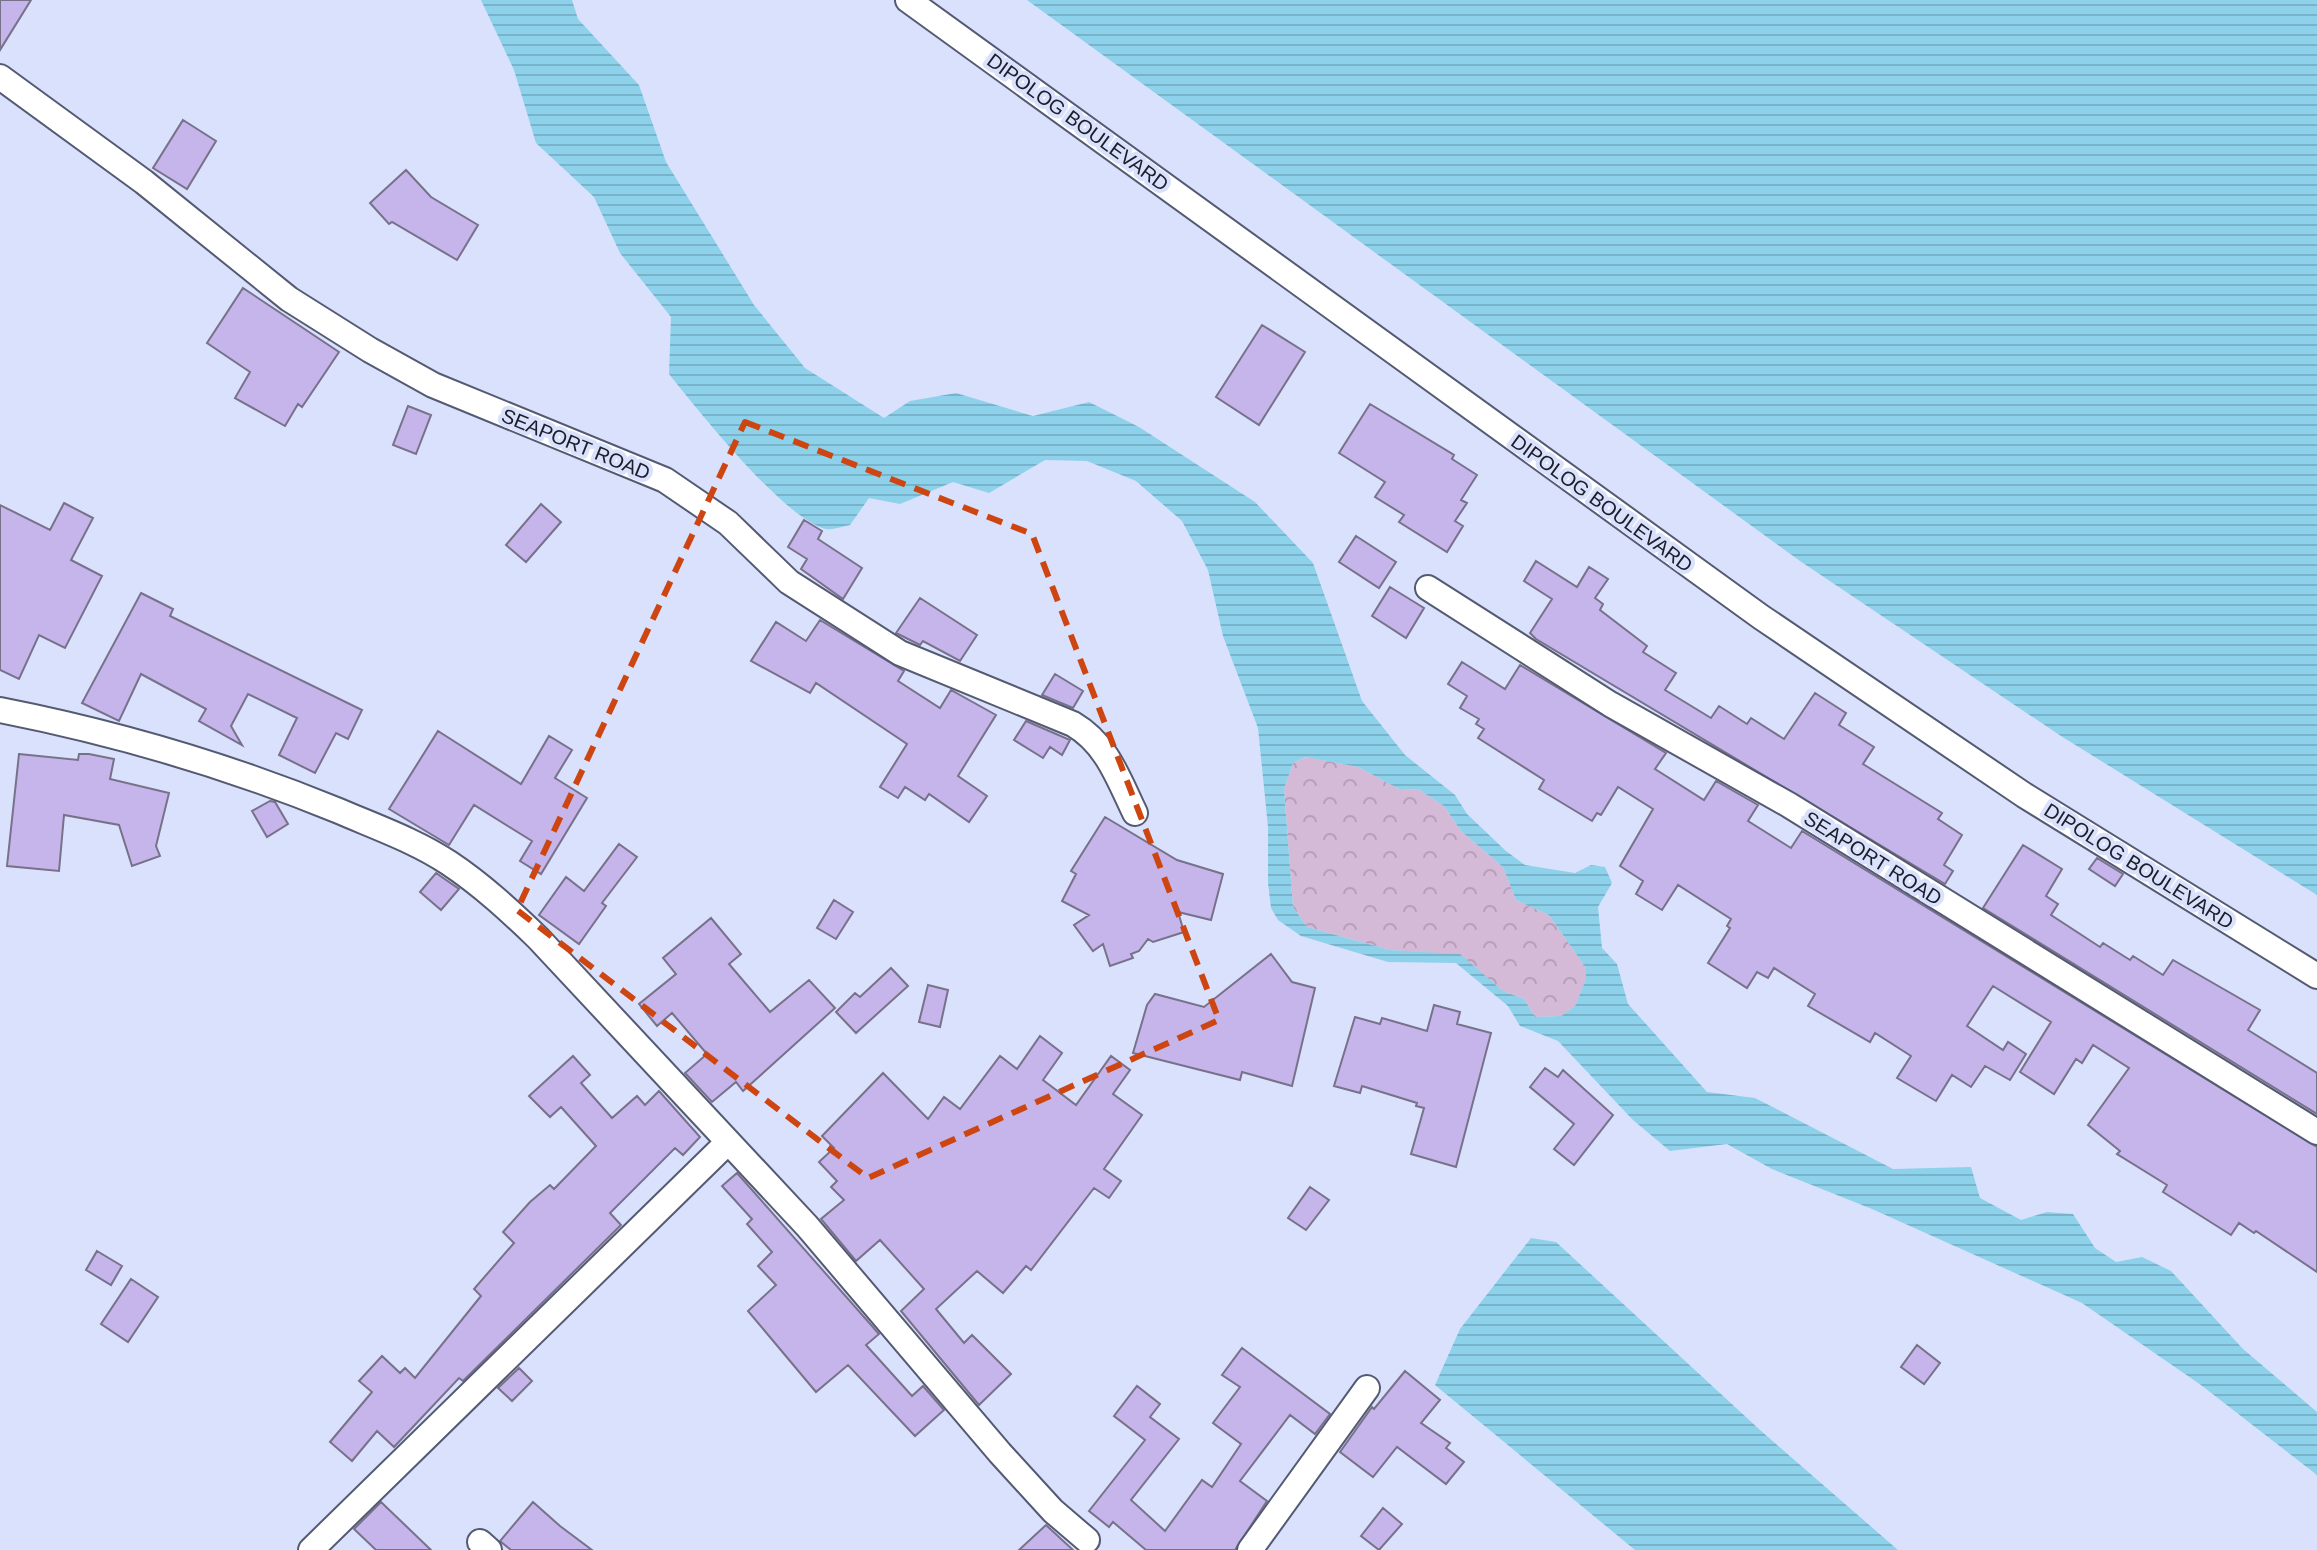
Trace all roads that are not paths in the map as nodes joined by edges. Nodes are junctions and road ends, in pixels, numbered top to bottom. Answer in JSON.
{"nodes":[{"id":1,"x":908,"y":0,"type":"edge"},
{"id":2,"x":0,"y":77,"type":"edge"},
{"id":3,"x":1428,"y":588,"type":"dead end"},
{"id":4,"x":0,"y":710,"type":"edge"},
{"id":5,"x":1135,"y":813,"type":"dead end"},
{"id":6,"x":2317,"y":976,"type":"edge"},
{"id":7,"x":2317,"y":1132,"type":"edge"},
{"id":8,"x":727,"y":1143,"type":"junction"},
{"id":9,"x":1367,"y":1388,"type":"dead end"},
{"id":10,"x":1089,"y":1547,"type":"edge"},
{"id":11,"x":311,"y":1550,"type":"edge"},
{"id":12,"x":1250,"y":1550,"type":"edge"}],
"edges":[{"from":1,"to":6,"type":"street","name":"DIPOLOG BOULEVARD"},
{"from":2,"to":5,"type":"street","name":"SEAPORT ROAD"},
{"from":3,"to":7,"type":"street","name":"SEAPORT ROAD"},
{"from":4,"to":8,"type":"street"},
{"from":8,"to":10,"type":"street"},
{"from":8,"to":11,"type":"street"},
{"from":9,"to":12,"type":"street"}]}
